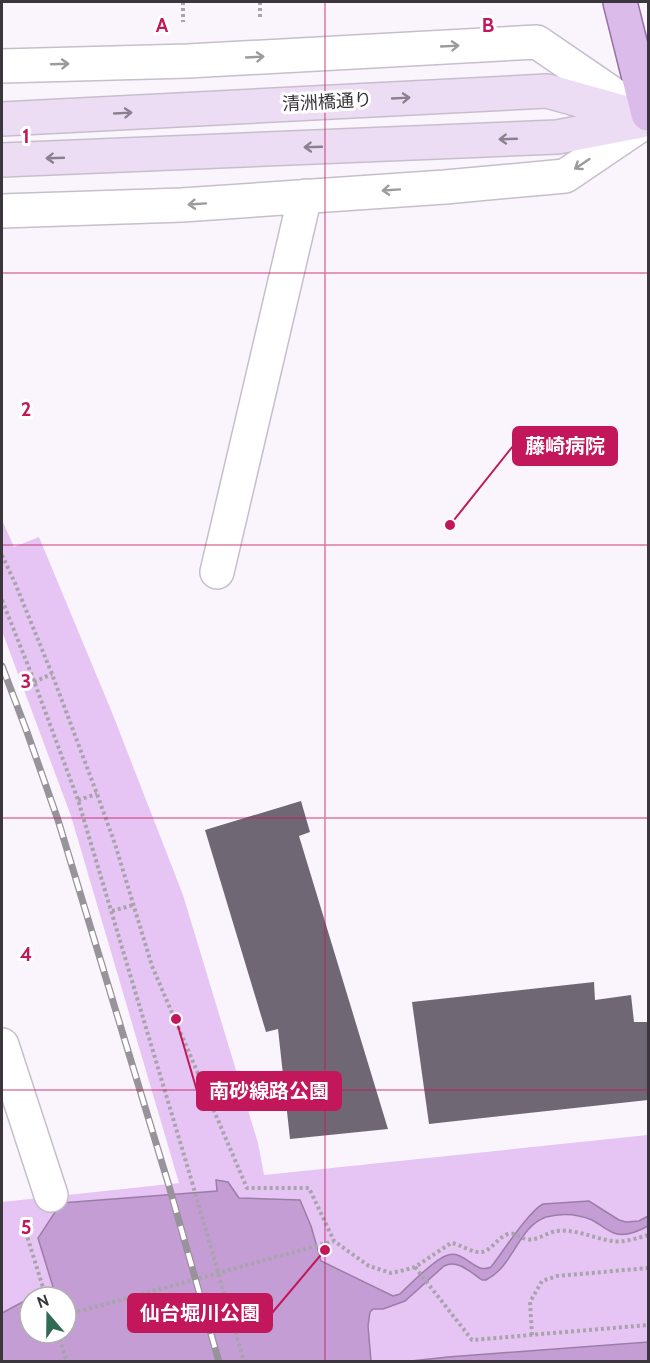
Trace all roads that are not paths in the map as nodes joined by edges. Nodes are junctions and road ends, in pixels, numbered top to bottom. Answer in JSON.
{"nodes":[{"id":1,"x":620,"y":2,"type":"edge"},
{"id":2,"x":2,"y":66,"type":"edge"},
{"id":3,"x":2,"y":119,"type":"edge"},
{"id":4,"x":648,"y":119,"type":"edge"},
{"id":5,"x":2,"y":160,"type":"edge"},
{"id":6,"x":305,"y":196,"type":"junction"},
{"id":7,"x":2,"y":211,"type":"edge"},
{"id":8,"x":217,"y":572,"type":"dead end"},
{"id":9,"x":2,"y":1045,"type":"edge"},
{"id":10,"x":51,"y":1196,"type":"road end"}],
"edges":[{"from":1,"to":4,"type":"main road"},
{"from":2,"to":4,"type":"street","one_way":true},
{"from":3,"to":4,"type":"main road","name":"清洲橋通り","one_way":true},
{"from":4,"to":5,"type":"main road","one_way":true},
{"from":4,"to":6,"type":"street","one_way":true},
{"from":6,"to":7,"type":"street","one_way":true},
{"from":6,"to":8,"type":"street"},
{"from":9,"to":10,"type":"street"}]}
